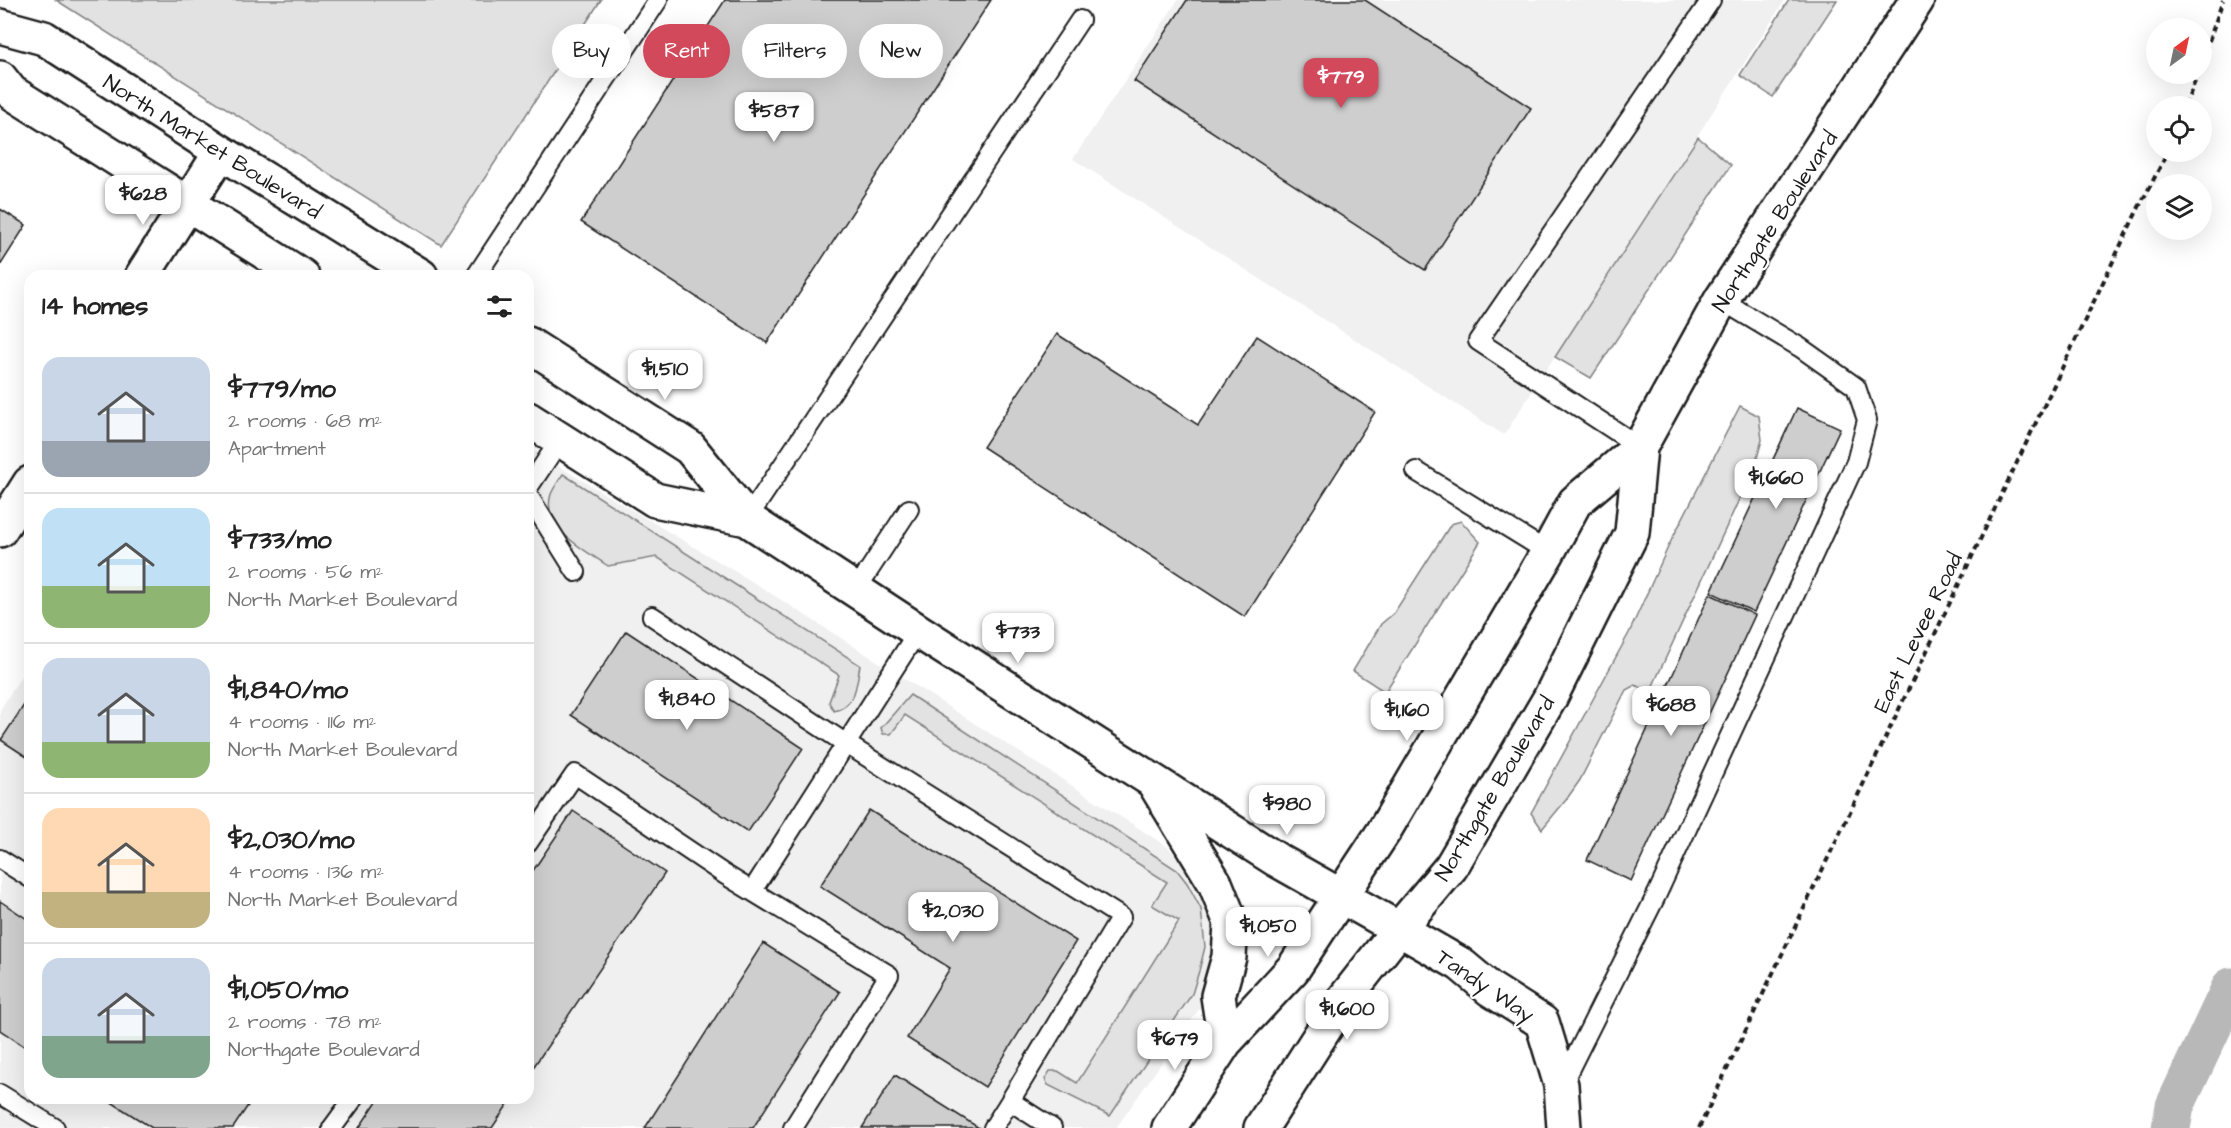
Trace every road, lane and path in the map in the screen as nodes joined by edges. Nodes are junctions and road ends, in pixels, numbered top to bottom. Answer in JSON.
{"nodes":[{"id":1,"x":658,"y":0,"type":"edge"},
{"id":2,"x":1711,"y":0,"type":"edge"},
{"id":3,"x":1917,"y":0,"type":"edge"},
{"id":4,"x":2223,"y":0,"type":"edge"},
{"id":5,"x":1080,"y":20,"type":"dead end"},
{"id":6,"x":0,"y":26,"type":"edge"},
{"id":7,"x":2212,"y":32,"type":"edge"},
{"id":8,"x":0,"y":78,"type":"edge"},
{"id":9,"x":221,"y":152,"type":"junction"},
{"id":10,"x":2163,"y":162,"type":"edge"},
{"id":11,"x":188,"y":204,"type":"junction"},
{"id":12,"x":145,"y":270,"type":"edge"},
{"id":13,"x":292,"y":270,"type":"edge"},
{"id":14,"x":411,"y":270,"type":"edge"},
{"id":15,"x":480,"y":270,"type":"edge"},
{"id":16,"x":1721,"y":300,"type":"junction"},
{"id":17,"x":534,"y":348,"type":"edge"},
{"id":18,"x":534,"y":423,"type":"edge"},
{"id":19,"x":560,"y":440,"type":"junction"},
{"id":20,"x":1640,"y":447,"type":"junction"},
{"id":21,"x":1416,"y":471,"type":"dead end"},
{"id":22,"x":534,"y":479,"type":"edge"},
{"id":23,"x":24,"y":500,"type":"edge"},
{"id":24,"x":534,"y":505,"type":"edge"},
{"id":25,"x":909,"y":509,"type":"dead end"},
{"id":26,"x":747,"y":519,"type":"junction"},
{"id":27,"x":0,"y":530,"type":"edge"},
{"id":28,"x":1548,"y":552,"type":"junction"},
{"id":29,"x":576,"y":572,"type":"dead end"},
{"id":30,"x":856,"y":590,"type":"junction"},
{"id":31,"x":652,"y":616,"type":"dead end"},
{"id":32,"x":918,"y":631,"type":"junction"},
{"id":33,"x":845,"y":743,"type":"junction"},
{"id":34,"x":1153,"y":781,"type":"junction"},
{"id":35,"x":534,"y":834,"type":"edge"},
{"id":36,"x":0,"y":859,"type":"edge"},
{"id":37,"x":24,"y":874,"type":"edge"},
{"id":38,"x":752,"y":891,"type":"junction"},
{"id":39,"x":1340,"y":897,"type":"junction"},
{"id":40,"x":1399,"y":929,"type":"junction"},
{"id":41,"x":1225,"y":1042,"type":"junction"},
{"id":42,"x":1561,"y":1086,"type":"junction"},
{"id":43,"x":1,"y":1097,"type":"edge"},
{"id":44,"x":1010,"y":1101,"type":"junction"},
{"id":45,"x":350,"y":1104,"type":"edge"},
{"id":46,"x":55,"y":1128,"type":"edge"},
{"id":47,"x":332,"y":1128,"type":"edge"},
{"id":48,"x":793,"y":1128,"type":"edge"},
{"id":49,"x":993,"y":1128,"type":"edge"},
{"id":50,"x":1052,"y":1128,"type":"edge"},
{"id":51,"x":1169,"y":1128,"type":"edge"},
{"id":52,"x":1261,"y":1128,"type":"edge"},
{"id":53,"x":1564,"y":1128,"type":"edge"},
{"id":54,"x":1699,"y":1128,"type":"edge"}],
"edges":[{"from":1,"to":15,"type":"lane"},
{"from":2,"to":20,"type":"lane"},
{"from":3,"to":16,"type":"main road","name":"Northgate Boulevard"},
{"from":4,"to":7,"type":"path"},
{"from":5,"to":26,"type":"lane"},
{"from":6,"to":9,"type":"main road","name":"North Market Boulevard"},
{"from":8,"to":11,"type":"main road"},
{"from":9,"to":11,"type":"main road"},
{"from":9,"to":14,"type":"main road","name":"North Market Boulevard"},
{"from":10,"to":54,"type":"path","name":"East Levee Road"},
{"from":11,"to":12,"type":"main road"},
{"from":11,"to":13,"type":"main road"},
{"from":16,"to":20,"type":"main road","name":"Northgate Boulevard"},
{"from":16,"to":42,"type":"lane"},
{"from":17,"to":26,"type":"main road"},
{"from":18,"to":19,"type":"main road"},
{"from":19,"to":22,"type":"lane"},
{"from":19,"to":26,"type":"main road"},
{"from":20,"to":28,"type":"main road","name":"Northgate Boulevard"},
{"from":20,"to":40,"type":"main road","name":"Northgate Boulevard"},
{"from":21,"to":28,"type":"lane"},
{"from":23,"to":27,"type":"main road"},
{"from":24,"to":29,"type":"lane"},
{"from":25,"to":30,"type":"lane"},
{"from":26,"to":30,"type":"main road"},
{"from":28,"to":39,"type":"main road","name":"Northgate Boulevard"},
{"from":30,"to":32,"type":"main road"},
{"from":31,"to":33,"type":"lane"},
{"from":32,"to":33,"type":"lane"},
{"from":32,"to":34,"type":"main road"},
{"from":33,"to":38,"type":"lane"},
{"from":33,"to":44,"type":"lane"},
{"from":34,"to":39,"type":"main road"},
{"from":34,"to":41,"type":"main road"},
{"from":35,"to":38,"type":"lane"},
{"from":36,"to":37,"type":"lane"},
{"from":38,"to":48,"type":"lane"},
{"from":39,"to":40,"type":"main road"},
{"from":39,"to":41,"type":"main road","name":"Northgate Boulevard"},
{"from":40,"to":42,"type":"main road","name":"Tandy Way"},
{"from":40,"to":52,"type":"main road","name":"Northgate Boulevard"},
{"from":41,"to":51,"type":"main road","name":"Northgate Boulevard"},
{"from":42,"to":53,"type":"main road","name":"Tandy Way"},
{"from":43,"to":46,"type":"lane"},
{"from":44,"to":49,"type":"lane"},
{"from":44,"to":50,"type":"lane"},
{"from":45,"to":47,"type":"lane"}]}
